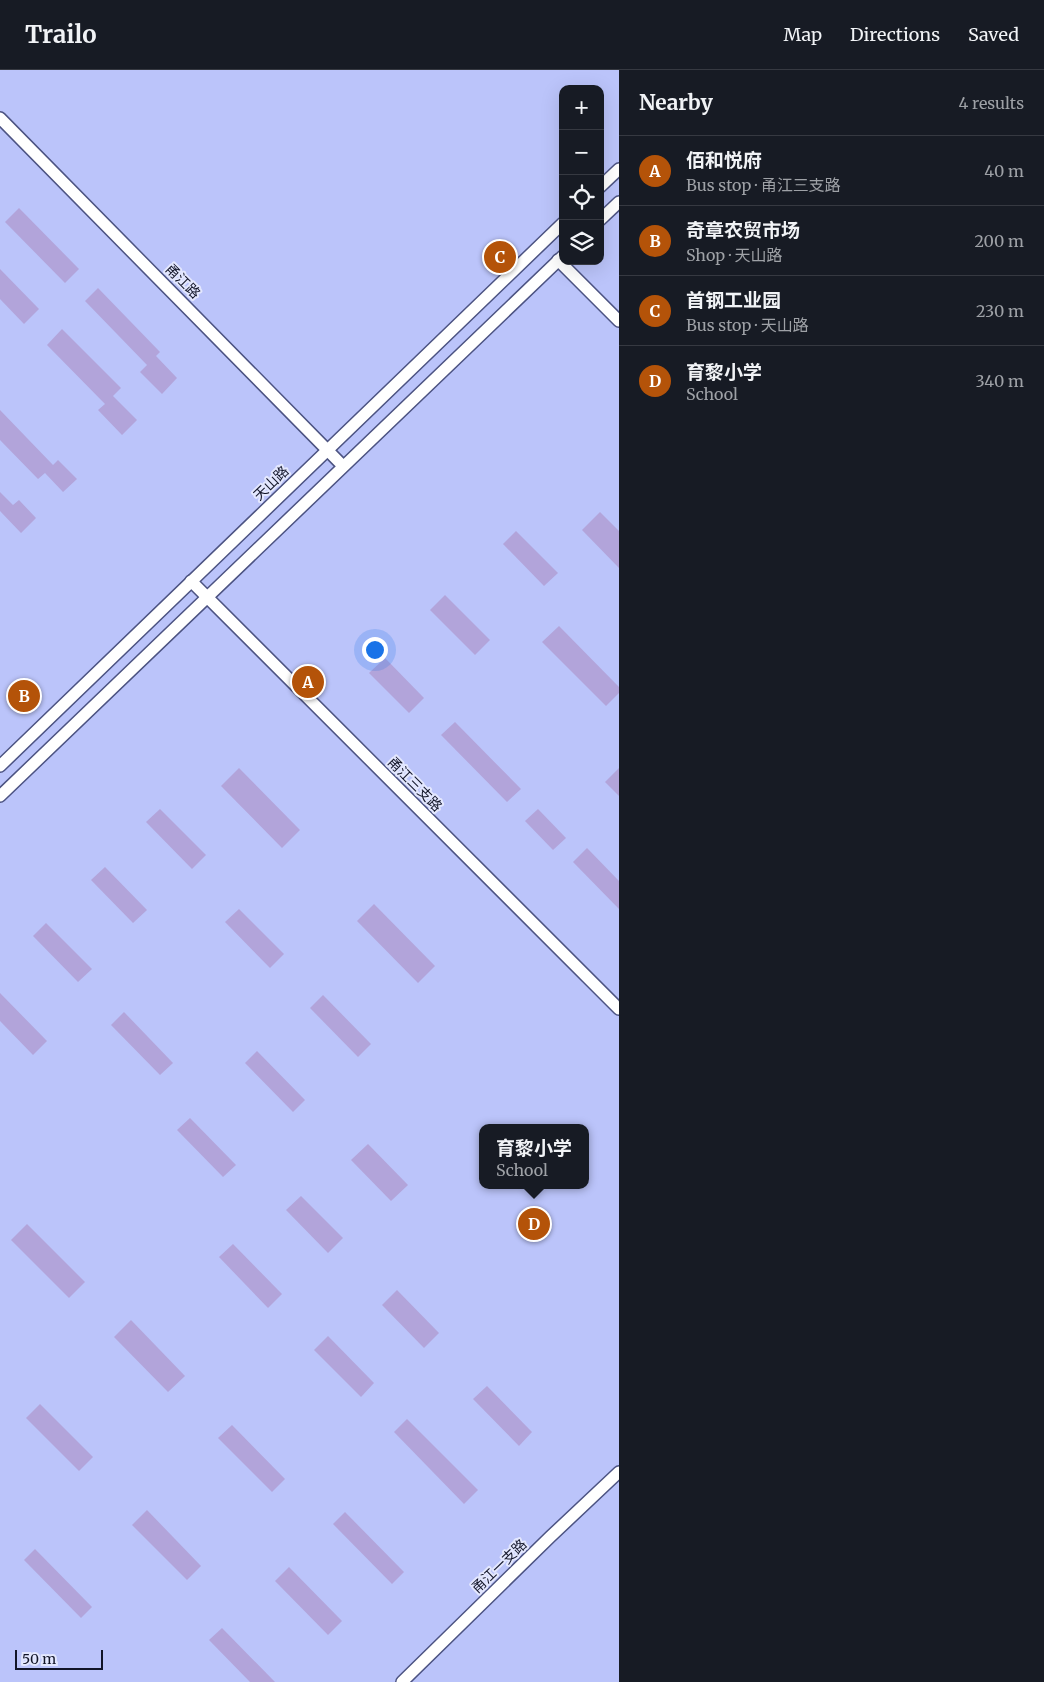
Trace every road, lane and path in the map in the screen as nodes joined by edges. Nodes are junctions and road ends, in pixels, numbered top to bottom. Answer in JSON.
{"nodes":[{"id":1,"x":0,"y":118,"type":"edge"},
{"id":2,"x":619,"y":169,"type":"edge"},
{"id":3,"x":604,"y":183,"type":"edge"},
{"id":4,"x":619,"y":202,"type":"edge"},
{"id":5,"x":604,"y":216,"type":"edge"},
{"id":6,"x":559,"y":227,"type":"edge"},
{"id":7,"x":559,"y":259,"type":"edge"},
{"id":8,"x":567,"y":265,"type":"edge"},
{"id":9,"x":619,"y":321,"type":"edge"},
{"id":10,"x":327,"y":449,"type":"junction"},
{"id":11,"x":343,"y":466,"type":"junction"},
{"id":12,"x":191,"y":581,"type":"junction"},
{"id":13,"x":207,"y":598,"type":"junction"},
{"id":14,"x":0,"y":766,"type":"edge"},
{"id":15,"x":0,"y":796,"type":"edge"},
{"id":16,"x":619,"y":1009,"type":"edge"},
{"id":17,"x":619,"y":1472,"type":"edge"},
{"id":18,"x":402,"y":1682,"type":"edge"}],
"edges":[{"from":1,"to":10,"type":"street","name":"甬江路"},
{"from":2,"to":3,"type":"street"},
{"from":4,"to":5,"type":"street"},
{"from":6,"to":10,"type":"street","name":"天山路"},
{"from":7,"to":11,"type":"street"},
{"from":8,"to":9,"type":"street"},
{"from":10,"to":11,"type":"street","name":"甬江路"},
{"from":10,"to":12,"type":"street","name":"天山路"},
{"from":11,"to":13,"type":"street"},
{"from":12,"to":13,"type":"street","name":"甬江三支路"},
{"from":12,"to":14,"type":"street","name":"天山路"},
{"from":13,"to":15,"type":"street"},
{"from":13,"to":16,"type":"street","name":"甬江三支路"},
{"from":17,"to":18,"type":"street","name":"甬江一支路"}]}
